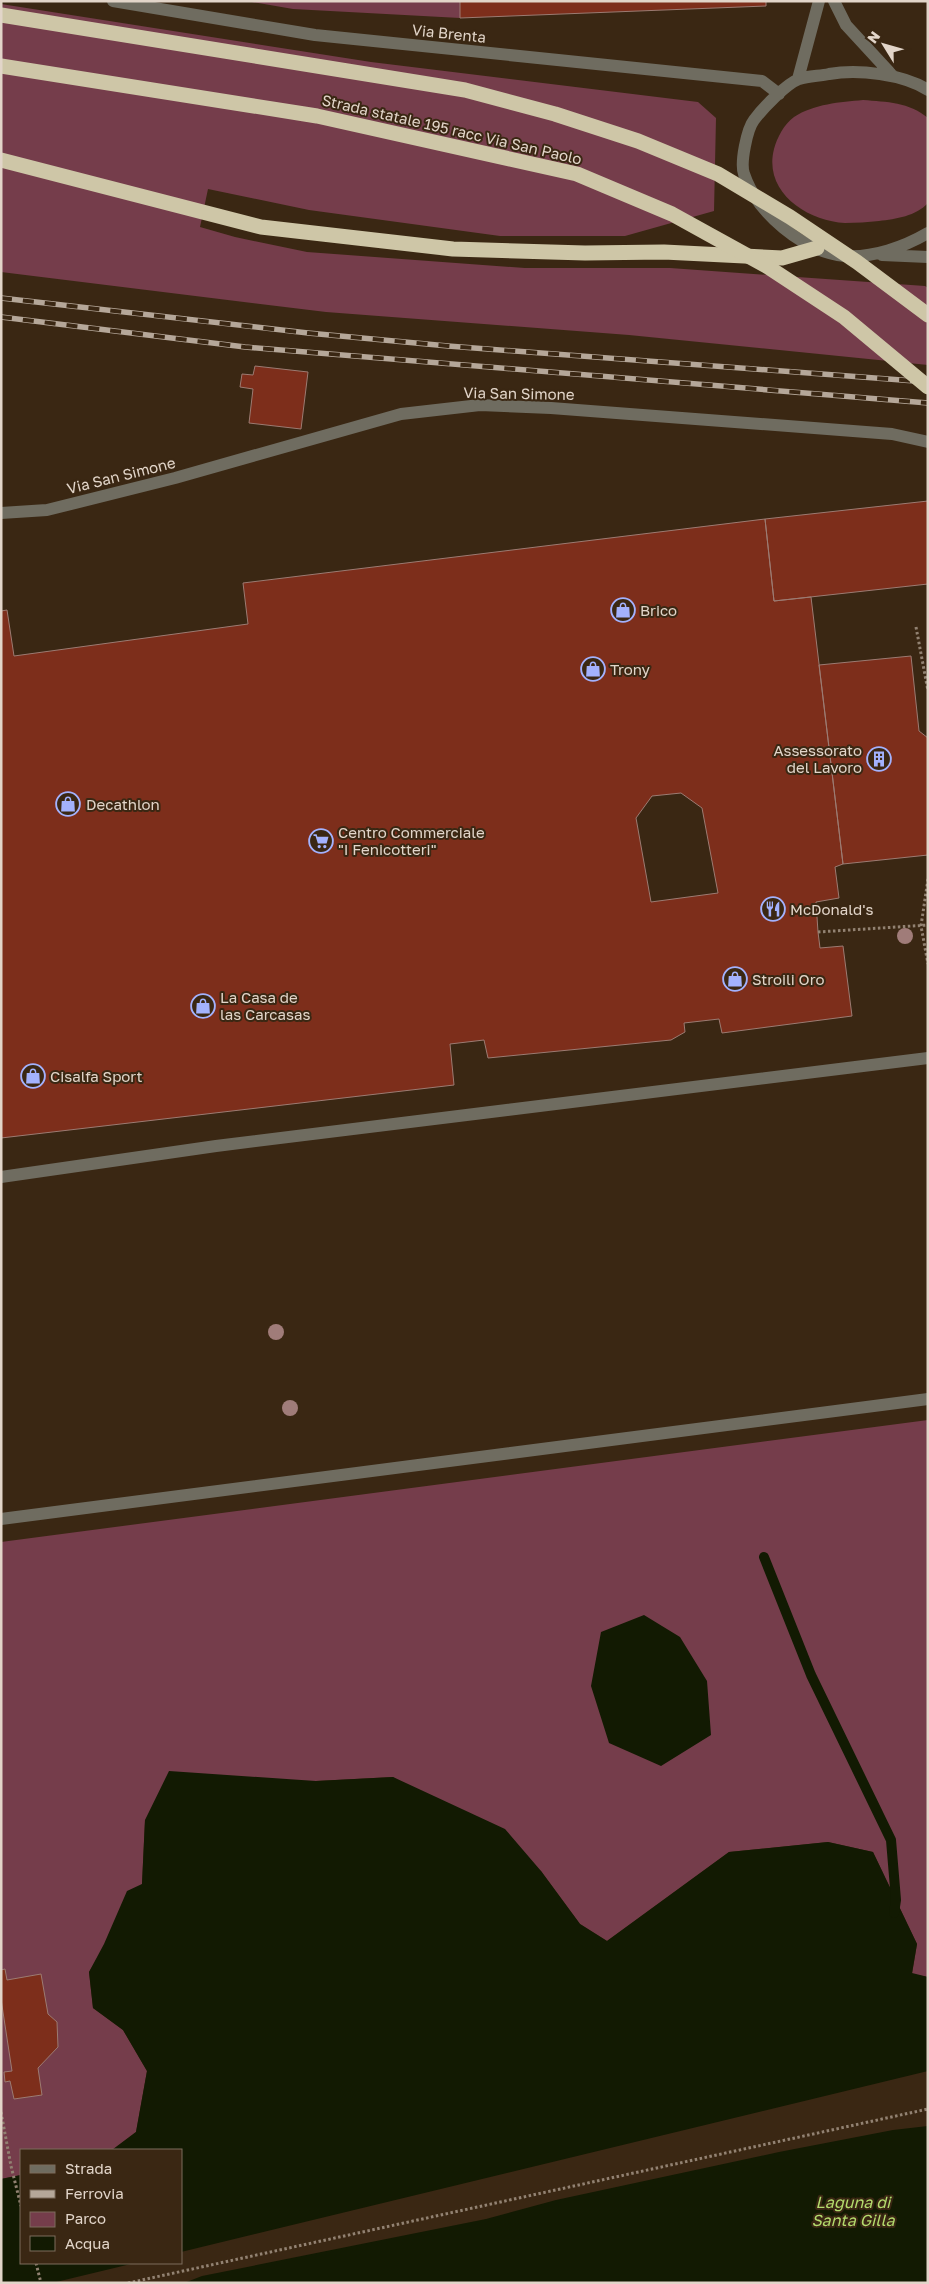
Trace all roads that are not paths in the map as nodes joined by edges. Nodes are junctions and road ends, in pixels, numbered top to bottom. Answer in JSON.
{"nodes":[{"id":1,"x":113,"y":1,"type":"edge"},
{"id":2,"x":819,"y":1,"type":"edge"},
{"id":3,"x":834,"y":1,"type":"edge"},
{"id":4,"x":1,"y":15,"type":"edge"},
{"id":5,"x":1,"y":66,"type":"edge"},
{"id":6,"x":894,"y":76,"type":"junction"},
{"id":7,"x":798,"y":80,"type":"junction"},
{"id":8,"x":928,"y":90,"type":"edge"},
{"id":9,"x":780,"y":94,"type":"junction"},
{"id":10,"x":1,"y":160,"type":"edge"},
{"id":11,"x":928,"y":233,"type":"edge"},
{"id":12,"x":818,"y":248,"type":"junction"},
{"id":13,"x":874,"y":254,"type":"junction"},
{"id":14,"x":928,"y":257,"type":"edge"},
{"id":15,"x":928,"y":315,"type":"edge"},
{"id":16,"x":928,"y":387,"type":"edge"},
{"id":17,"x":928,"y":442,"type":"edge"},
{"id":18,"x":1,"y":513,"type":"edge"},
{"id":19,"x":928,"y":1058,"type":"edge"},
{"id":20,"x":1,"y":1176,"type":"edge"},
{"id":21,"x":928,"y":1399,"type":"edge"},
{"id":22,"x":1,"y":1519,"type":"edge"}],
"edges":[{"from":1,"to":9,"type":"street","name":"Via Brenta"},
{"from":2,"to":7,"type":"street"},
{"from":3,"to":6,"type":"street"},
{"from":4,"to":15,"type":"highway","bridge":true},
{"from":5,"to":16,"type":"highway","name":"Strada statale 195 racc Via San Paolo","bridge":true},
{"from":6,"to":7,"type":"street"},
{"from":6,"to":8,"type":"street"},
{"from":7,"to":9,"type":"street"},
{"from":9,"to":12,"type":"street"},
{"from":10,"to":12,"type":"highway"},
{"from":11,"to":13,"type":"street"},
{"from":12,"to":13,"type":"street"},
{"from":13,"to":14,"type":"street"},
{"from":17,"to":18,"type":"street","name":"Via San Simone"},
{"from":19,"to":20,"type":"street"},
{"from":21,"to":22,"type":"street"}]}
